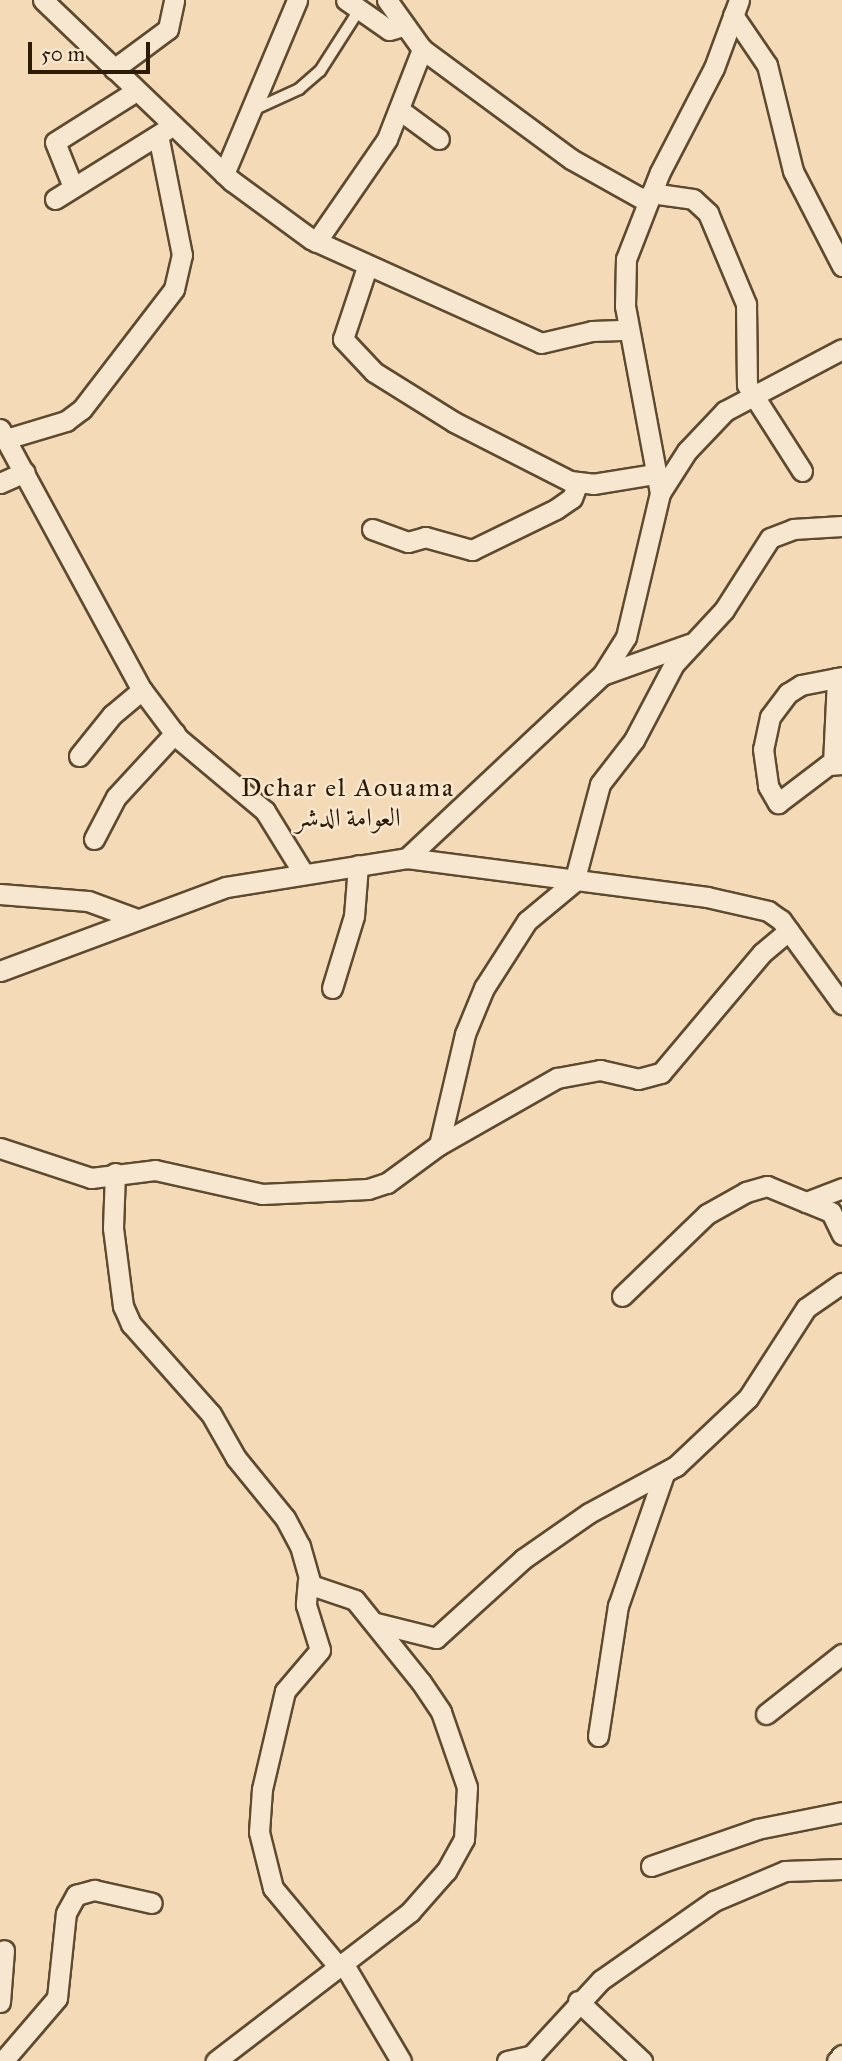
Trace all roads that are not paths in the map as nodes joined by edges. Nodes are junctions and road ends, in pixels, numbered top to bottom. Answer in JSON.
{"nodes":[{"id":1,"x":174,"y":0,"type":"edge"},
{"id":2,"x":297,"y":0,"type":"edge"},
{"id":3,"x":387,"y":0,"type":"edge"},
{"id":4,"x":54,"y":4,"type":"edge"},
{"id":5,"x":353,"y":5,"type":"edge"},
{"id":6,"x":736,"y":8,"type":"edge"},
{"id":7,"x":403,"y":26,"type":"junction"},
{"id":8,"x":422,"y":49,"type":"junction"},
{"id":9,"x":114,"y":69,"type":"junction"},
{"id":10,"x":136,"y":91,"type":"junction"},
{"id":11,"x":251,"y":111,"type":"junction"},
{"id":12,"x":401,"y":111,"type":"junction"},
{"id":13,"x":166,"y":131,"type":"junction"},
{"id":14,"x":439,"y":139,"type":"dead end"},
{"id":15,"x":224,"y":174,"type":"junction"},
{"id":16,"x":74,"y":187,"type":"junction"},
{"id":17,"x":650,"y":198,"type":"junction"},
{"id":18,"x":55,"y":199,"type":"dead end"},
{"id":19,"x":316,"y":242,"type":"junction"},
{"id":20,"x":842,"y":266,"type":"edge"},
{"id":21,"x":368,"y":267,"type":"junction"},
{"id":22,"x":628,"y":330,"type":"junction"},
{"id":23,"x":842,"y":349,"type":"edge"},
{"id":24,"x":752,"y":395,"type":"junction"},
{"id":25,"x":3,"y":434,"type":"edge"},
{"id":26,"x":802,"y":471,"type":"dead end"},
{"id":27,"x":25,"y":472,"type":"junction"},
{"id":28,"x":578,"y":482,"type":"junction"},
{"id":29,"x":0,"y":483,"type":"edge"},
{"id":30,"x":658,"y":483,"type":"junction"},
{"id":31,"x":842,"y":526,"type":"edge"},
{"id":32,"x":372,"y":529,"type":"dead end"},
{"id":33,"x":689,"y":644,"type":"junction"},
{"id":34,"x":603,"y":675,"type":"junction"},
{"id":35,"x":839,"y":677,"type":"edge"},
{"id":36,"x":142,"y":690,"type":"junction"},
{"id":37,"x":175,"y":733,"type":"junction"},
{"id":38,"x":79,"y":756,"type":"dead end"},
{"id":39,"x":837,"y":764,"type":"edge"},
{"id":40,"x":94,"y":839,"type":"dead end"},
{"id":41,"x":407,"y":858,"type":"junction"},
{"id":42,"x":358,"y":864,"type":"junction"},
{"id":43,"x":302,"y":871,"type":"junction"},
{"id":44,"x":574,"y":882,"type":"junction"},
{"id":45,"x":0,"y":894,"type":"edge"},
{"id":46,"x":137,"y":919,"type":"junction"},
{"id":47,"x":789,"y":930,"type":"junction"},
{"id":48,"x":0,"y":971,"type":"edge"},
{"id":49,"x":332,"y":988,"type":"dead end"},
{"id":50,"x":842,"y":1004,"type":"edge"},
{"id":51,"x":439,"y":1145,"type":"junction"},
{"id":52,"x":0,"y":1148,"type":"edge"},
{"id":53,"x":115,"y":1173,"type":"junction"},
{"id":54,"x":842,"y":1188,"type":"edge"},
{"id":55,"x":806,"y":1202,"type":"junction"},
{"id":56,"x":842,"y":1235,"type":"edge"},
{"id":57,"x":842,"y":1283,"type":"edge"},
{"id":58,"x":622,"y":1296,"type":"dead end"},
{"id":59,"x":664,"y":1474,"type":"junction"},
{"id":60,"x":308,"y":1580,"type":"junction"},
{"id":61,"x":375,"y":1623,"type":"junction"},
{"id":62,"x":842,"y":1654,"type":"edge"},
{"id":63,"x":766,"y":1714,"type":"dead end"},
{"id":64,"x":598,"y":1736,"type":"dead end"},
{"id":65,"x":842,"y":1812,"type":"edge"},
{"id":66,"x":651,"y":1866,"type":"dead end"},
{"id":67,"x":842,"y":1870,"type":"edge"},
{"id":68,"x":152,"y":1903,"type":"dead end"},
{"id":69,"x":4,"y":1950,"type":"dead end"},
{"id":70,"x":340,"y":1964,"type":"junction"},
{"id":71,"x":578,"y":2001,"type":"junction"},
{"id":72,"x":0,"y":2002,"type":"edge"},
{"id":73,"x":842,"y":2055,"type":"edge"},
{"id":74,"x":3,"y":2061,"type":"edge"},
{"id":75,"x":216,"y":2061,"type":"edge"},
{"id":76,"x":401,"y":2061,"type":"edge"},
{"id":77,"x":507,"y":2061,"type":"edge"},
{"id":78,"x":642,"y":2061,"type":"edge"},
{"id":79,"x":837,"y":2061,"type":"edge"}],
"edges":[{"from":1,"to":9,"type":"street"},
{"from":2,"to":11,"type":"street"},
{"from":3,"to":7,"type":"street"},
{"from":4,"to":9,"type":"street"},
{"from":5,"to":7,"type":"street"},
{"from":5,"to":11,"type":"lane"},
{"from":6,"to":17,"type":"street"},
{"from":6,"to":20,"type":"street"},
{"from":7,"to":8,"type":"street"},
{"from":8,"to":12,"type":"street"},
{"from":8,"to":17,"type":"street"},
{"from":9,"to":10,"type":"street"},
{"from":10,"to":13,"type":"street"},
{"from":10,"to":16,"type":"street"},
{"from":11,"to":15,"type":"street"},
{"from":12,"to":14,"type":"street"},
{"from":12,"to":19,"type":"street"},
{"from":13,"to":15,"type":"street"},
{"from":13,"to":16,"type":"street"},
{"from":13,"to":25,"type":"street"},
{"from":15,"to":19,"type":"street"},
{"from":16,"to":18,"type":"street"},
{"from":17,"to":22,"type":"street"},
{"from":17,"to":24,"type":"street"},
{"from":19,"to":21,"type":"street"},
{"from":21,"to":22,"type":"street"},
{"from":21,"to":28,"type":"street"},
{"from":22,"to":30,"type":"street"},
{"from":23,"to":24,"type":"street"},
{"from":24,"to":26,"type":"street"},
{"from":24,"to":30,"type":"street"},
{"from":25,"to":27,"type":"street"},
{"from":27,"to":29,"type":"street"},
{"from":27,"to":36,"type":"street"},
{"from":28,"to":30,"type":"street"},
{"from":28,"to":32,"type":"street"},
{"from":30,"to":34,"type":"street"},
{"from":31,"to":33,"type":"street"},
{"from":33,"to":34,"type":"street"},
{"from":33,"to":44,"type":"street"},
{"from":34,"to":41,"type":"street"},
{"from":35,"to":39,"type":"street"},
{"from":35,"to":39,"type":"street"},
{"from":36,"to":37,"type":"street"},
{"from":36,"to":38,"type":"street"},
{"from":37,"to":40,"type":"street"},
{"from":37,"to":43,"type":"street"},
{"from":41,"to":42,"type":"street"},
{"from":41,"to":44,"type":"street"},
{"from":42,"to":43,"type":"street"},
{"from":42,"to":49,"type":"street"},
{"from":43,"to":46,"type":"street"},
{"from":44,"to":47,"type":"street"},
{"from":44,"to":51,"type":"street"},
{"from":45,"to":46,"type":"street"},
{"from":46,"to":48,"type":"street"},
{"from":47,"to":50,"type":"street"},
{"from":47,"to":51,"type":"street"},
{"from":51,"to":53,"type":"street"},
{"from":52,"to":53,"type":"street"},
{"from":53,"to":60,"type":"street"},
{"from":54,"to":55,"type":"street"},
{"from":55,"to":56,"type":"street"},
{"from":55,"to":58,"type":"street"},
{"from":57,"to":59,"type":"street"},
{"from":59,"to":61,"type":"street"},
{"from":59,"to":64,"type":"street"},
{"from":60,"to":61,"type":"street"},
{"from":60,"to":70,"type":"street"},
{"from":61,"to":70,"type":"street"},
{"from":62,"to":63,"type":"street"},
{"from":65,"to":66,"type":"street"},
{"from":67,"to":71,"type":"street"},
{"from":68,"to":74,"type":"street"},
{"from":69,"to":72,"type":"street"},
{"from":70,"to":75,"type":"street"},
{"from":70,"to":76,"type":"street"},
{"from":71,"to":77,"type":"street"},
{"from":71,"to":78,"type":"street"},
{"from":73,"to":79,"type":"street"}]}
